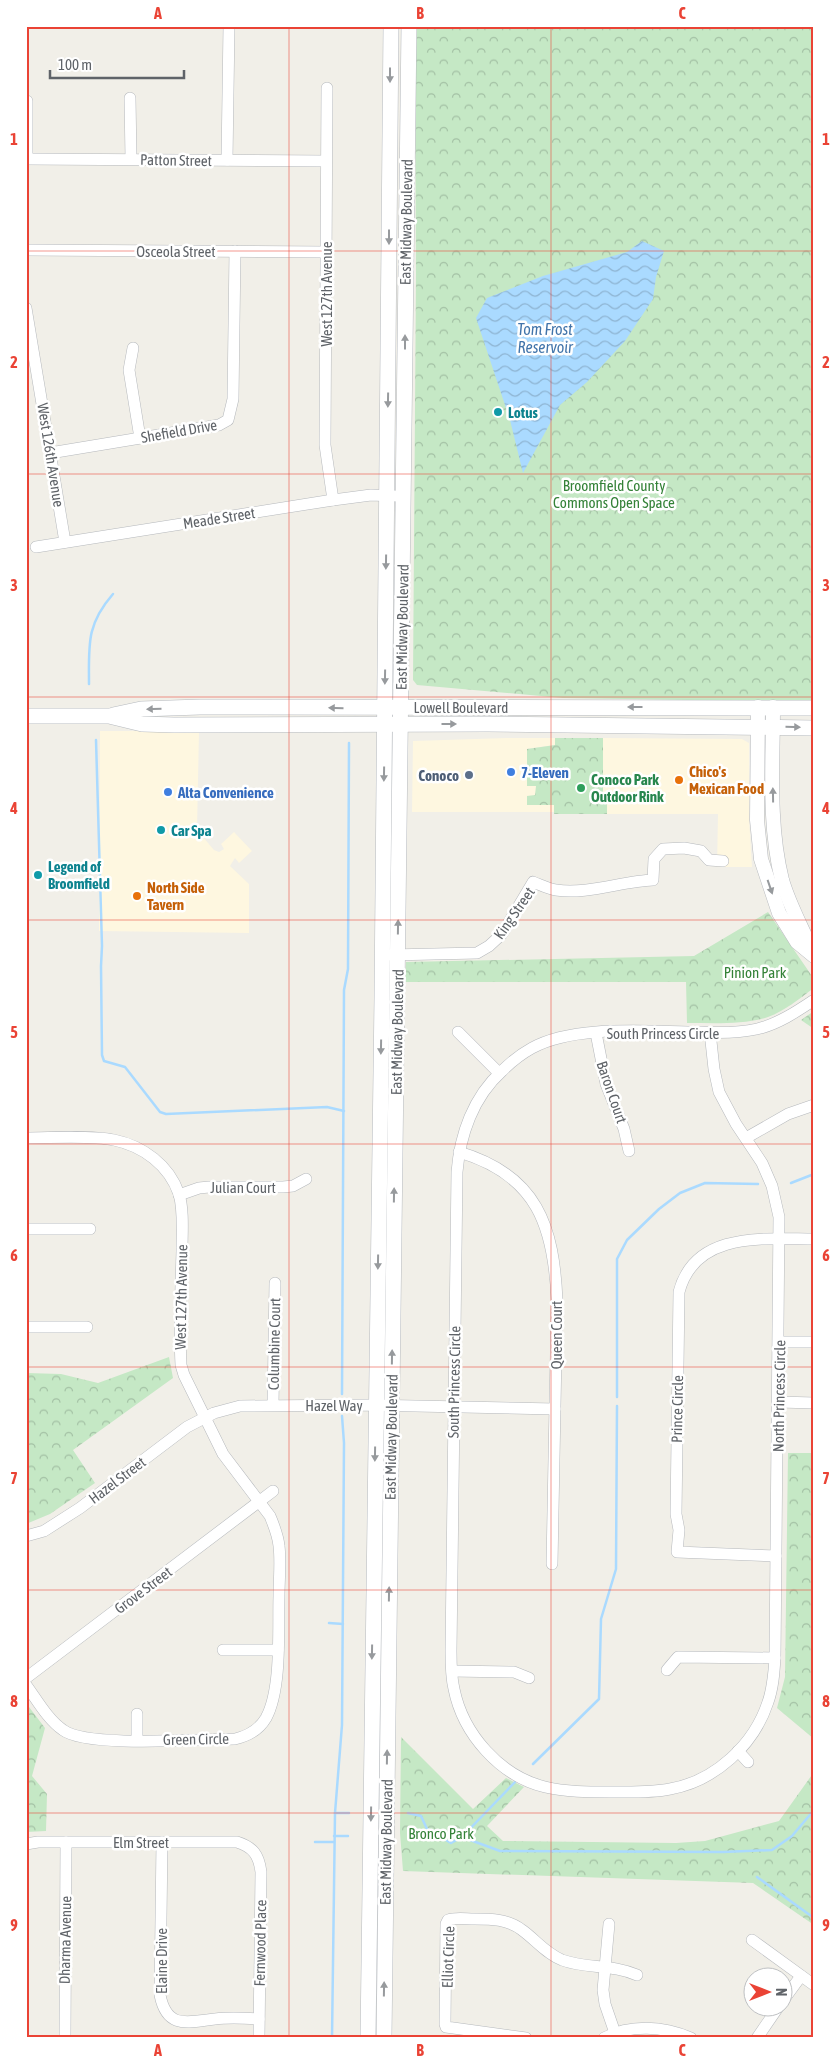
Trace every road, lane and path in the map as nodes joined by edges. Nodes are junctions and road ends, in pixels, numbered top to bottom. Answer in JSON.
{"nodes":[{"id":1,"x":228,"y":26,"type":"edge"},
{"id":2,"x":391,"y":26,"type":"edge"},
{"id":3,"x":409,"y":26,"type":"edge"},
{"id":4,"x":327,"y":88,"type":"dead end"},
{"id":5,"x":130,"y":98,"type":"dead end"},
{"id":6,"x":27,"y":101,"type":"edge"},
{"id":7,"x":26,"y":159,"type":"edge"},
{"id":8,"x":131,"y":159,"type":"junction"},
{"id":9,"x":227,"y":160,"type":"junction"},
{"id":10,"x":326,"y":161,"type":"junction"},
{"id":11,"x":26,"y":250,"type":"edge"},
{"id":12,"x":235,"y":252,"type":"junction"},
{"id":13,"x":326,"y":252,"type":"junction"},
{"id":14,"x":26,"y":308,"type":"edge"},
{"id":15,"x":133,"y":348,"type":"dead end"},
{"id":16,"x":140,"y":438,"type":"junction"},
{"id":17,"x":50,"y":453,"type":"junction"},
{"id":18,"x":387,"y":496,"type":"junction"},
{"id":19,"x":404,"y":496,"type":"junction"},
{"id":20,"x":333,"y":500,"type":"junction"},
{"id":21,"x":65,"y":542,"type":"junction"},
{"id":22,"x":36,"y":548,"type":"dead end"},
{"id":23,"x":262,"y":707,"type":"junction"},
{"id":24,"x":721,"y":707,"type":"junction"},
{"id":25,"x":758,"y":707,"type":"junction"},
{"id":26,"x":773,"y":707,"type":"junction"},
{"id":27,"x":385,"y":708,"type":"junction"},
{"id":28,"x":401,"y":708,"type":"junction"},
{"id":29,"x":814,"y":708,"type":"edge"},
{"id":30,"x":26,"y":716,"type":"edge"},
{"id":31,"x":109,"y":716,"type":"junction"},
{"id":32,"x":400,"y":724,"type":"junction"},
{"id":33,"x":196,"y":725,"type":"junction"},
{"id":34,"x":384,"y":725,"type":"junction"},
{"id":35,"x":663,"y":726,"type":"junction"},
{"id":36,"x":757,"y":726,"type":"junction"},
{"id":37,"x":773,"y":727,"type":"junction"},
{"id":38,"x":814,"y":728,"type":"edge"},
{"id":39,"x":723,"y":861,"type":"dead end"},
{"id":40,"x":398,"y":954,"type":"junction"},
{"id":41,"x":382,"y":955,"type":"junction"},
{"id":42,"x":814,"y":955,"type":"edge"},
{"id":43,"x":814,"y":1000,"type":"edge"},
{"id":44,"x":458,"y":1032,"type":"dead end"},
{"id":45,"x":710,"y":1032,"type":"junction"},
{"id":46,"x":596,"y":1033,"type":"junction"},
{"id":47,"x":499,"y":1073,"type":"junction"},
{"id":48,"x":814,"y":1105,"type":"edge"},
{"id":49,"x":26,"y":1138,"type":"edge"},
{"id":50,"x":746,"y":1138,"type":"junction"},
{"id":51,"x":629,"y":1151,"type":"dead end"},
{"id":52,"x":459,"y":1152,"type":"junction"},
{"id":53,"x":306,"y":1179,"type":"dead end"},
{"id":54,"x":179,"y":1195,"type":"junction"},
{"id":55,"x":26,"y":1229,"type":"edge"},
{"id":56,"x":90,"y":1230,"type":"dead end"},
{"id":57,"x":780,"y":1239,"type":"junction"},
{"id":58,"x":814,"y":1239,"type":"edge"},
{"id":59,"x":275,"y":1284,"type":"dead end"},
{"id":60,"x":26,"y":1327,"type":"edge"},
{"id":61,"x":88,"y":1327,"type":"dead end"},
{"id":62,"x":780,"y":1342,"type":"junction"},
{"id":63,"x":814,"y":1342,"type":"edge"},
{"id":64,"x":779,"y":1402,"type":"junction"},
{"id":65,"x":814,"y":1403,"type":"edge"},
{"id":66,"x":274,"y":1405,"type":"junction"},
{"id":67,"x":376,"y":1406,"type":"junction"},
{"id":68,"x":391,"y":1406,"type":"junction"},
{"id":69,"x":454,"y":1407,"type":"junction"},
{"id":70,"x":555,"y":1409,"type":"junction"},
{"id":71,"x":205,"y":1418,"type":"junction"},
{"id":72,"x":274,"y":1491,"type":"dead end"},
{"id":73,"x":259,"y":1502,"type":"junction"},
{"id":74,"x":26,"y":1536,"type":"edge"},
{"id":75,"x":776,"y":1556,"type":"junction"},
{"id":76,"x":552,"y":1564,"type":"dead end"},
{"id":77,"x":223,"y":1650,"type":"dead end"},
{"id":78,"x":278,"y":1650,"type":"junction"},
{"id":79,"x":775,"y":1658,"type":"junction"},
{"id":80,"x":667,"y":1670,"type":"dead end"},
{"id":81,"x":452,"y":1671,"type":"junction"},
{"id":82,"x":26,"y":1678,"type":"edge"},
{"id":83,"x":529,"y":1678,"type":"dead end"},
{"id":84,"x":26,"y":1685,"type":"edge"},
{"id":85,"x":137,"y":1714,"type":"dead end"},
{"id":86,"x":255,"y":1731,"type":"joint"},
{"id":87,"x":137,"y":1740,"type":"junction"},
{"id":88,"x":738,"y":1751,"type":"junction"},
{"id":89,"x":748,"y":1762,"type":"dead end"},
{"id":90,"x":66,"y":1842,"type":"junction"},
{"id":91,"x":162,"y":1842,"type":"junction"},
{"id":92,"x":26,"y":1844,"type":"edge"},
{"id":93,"x":258,"y":1846,"type":"joint"},
{"id":94,"x":609,"y":1924,"type":"dead end"},
{"id":95,"x":752,"y":1940,"type":"dead end"},
{"id":96,"x":604,"y":1967,"type":"junction"},
{"id":97,"x":637,"y":1975,"type":"dead end"},
{"id":98,"x":801,"y":1976,"type":"junction"},
{"id":99,"x":814,"y":1985,"type":"edge"},
{"id":100,"x":792,"y":1988,"type":"edge"},
{"id":101,"x":772,"y":2016,"type":"edge"},
{"id":102,"x":259,"y":2019,"type":"junction"},
{"id":103,"x":609,"y":2036,"type":"edge"},
{"id":104,"x":65,"y":2038,"type":"edge"},
{"id":105,"x":259,"y":2038,"type":"edge"},
{"id":106,"x":368,"y":2038,"type":"edge"},
{"id":107,"x":384,"y":2038,"type":"edge"},
{"id":108,"x":526,"y":2038,"type":"edge"},
{"id":109,"x":691,"y":2038,"type":"edge"},
{"id":110,"x":757,"y":2038,"type":"edge"}],
"edges":[{"from":1,"to":9,"type":"street"},
{"from":2,"to":18,"type":"main road","name":"East Midway Boulevard","one_way":true},
{"from":19,"to":3,"type":"main road","name":"East Midway Boulevard","one_way":true},
{"from":4,"to":10,"type":"street","name":"West 127th Avenue"},
{"from":5,"to":8,"type":"street"},
{"from":6,"to":7,"type":"street"},
{"from":7,"to":8,"type":"street","name":"Patton Street"},
{"from":8,"to":9,"type":"street","name":"Patton Street"},
{"from":9,"to":10,"type":"street","name":"Patton Street"},
{"from":10,"to":13,"type":"street","name":"West 127th Avenue"},
{"from":11,"to":12,"type":"street","name":"Osceola Street"},
{"from":12,"to":13,"type":"street","name":"Osceola Street"},
{"from":12,"to":16,"type":"street","name":"Shefield Drive"},
{"from":13,"to":20,"type":"street","name":"West 127th Avenue"},
{"from":14,"to":17,"type":"street","name":"West 126th Avenue"},
{"from":15,"to":16,"type":"street"},
{"from":16,"to":17,"type":"street","name":"Shefield Drive"},
{"from":17,"to":21,"type":"street","name":"West 126th Avenue"},
{"from":18,"to":19,"type":"street","name":"Meade Street"},
{"from":18,"to":20,"type":"street","name":"Meade Street"},
{"from":18,"to":27,"type":"main road","name":"East Midway Boulevard","one_way":true},
{"from":19,"to":28,"type":"main road","name":"East Midway Boulevard"},
{"from":20,"to":21,"type":"street","name":"Meade Street"},
{"from":21,"to":22,"type":"street","name":"Meade Street"},
{"from":27,"to":23,"type":"main road","name":"Lowell Boulevard","one_way":true},
{"from":23,"to":31,"type":"main road","name":"Lowell Boulevard","one_way":true},
{"from":23,"to":33,"type":"main road"},
{"from":24,"to":25,"type":"main road","name":"Lowell Boulevard"},
{"from":24,"to":28,"type":"main road","name":"Lowell Boulevard","one_way":true},
{"from":24,"to":35,"type":"main road"},
{"from":25,"to":26,"type":"main road","name":"Lowell Boulevard"},
{"from":25,"to":36,"type":"street"},
{"from":26,"to":29,"type":"main road","name":"Lowell Boulevard"},
{"from":26,"to":37,"type":"street"},
{"from":27,"to":28,"type":"main road","name":"Lowell Boulevard"},
{"from":27,"to":34,"type":"main road","name":"East Midway Boulevard"},
{"from":28,"to":32,"type":"main road","name":"East Midway Boulevard"},
{"from":30,"to":31,"type":"main road","name":"Lowell Boulevard"},
{"from":31,"to":33,"type":"main road","name":"Lowell Boulevard"},
{"from":32,"to":34,"type":"main road","name":"Lowell Boulevard"},
{"from":32,"to":35,"type":"main road","name":"Lowell Boulevard","one_way":true},
{"from":40,"to":32,"type":"main road","name":"East Midway Boulevard","one_way":true},
{"from":33,"to":34,"type":"main road","name":"Lowell Boulevard"},
{"from":34,"to":41,"type":"main road","name":"East Midway Boulevard","one_way":true},
{"from":35,"to":36,"type":"main road","name":"Lowell Boulevard"},
{"from":36,"to":37,"type":"main road","name":"Lowell Boulevard"},
{"from":36,"to":42,"type":"street","one_way":true},
{"from":37,"to":38,"type":"main road","name":"Lowell Boulevard","one_way":true},
{"from":42,"to":37,"type":"street","one_way":true},
{"from":39,"to":40,"type":"street","name":"King Street"},
{"from":40,"to":41,"type":"street","name":"King Street"},
{"from":68,"to":40,"type":"main road","name":"East Midway Boulevard","one_way":true},
{"from":41,"to":67,"type":"main road","name":"East Midway Boulevard","one_way":true},
{"from":43,"to":45,"type":"street","name":"South Princess Circle"},
{"from":44,"to":47,"type":"street"},
{"from":45,"to":46,"type":"street","name":"South Princess Circle"},
{"from":45,"to":50,"type":"street","name":"North Princess Circle"},
{"from":46,"to":47,"type":"street","name":"South Princess Circle"},
{"from":46,"to":51,"type":"street","name":"Baron Court"},
{"from":47,"to":52,"type":"street","name":"South Princess Circle"},
{"from":48,"to":50,"type":"street"},
{"from":49,"to":54,"type":"street","name":"West 127th Avenue"},
{"from":50,"to":57,"type":"street","name":"North Princess Circle"},
{"from":52,"to":69,"type":"street","name":"South Princess Circle"},
{"from":52,"to":70,"type":"street","name":"Queen Court"},
{"from":53,"to":54,"type":"street","name":"Julian Court"},
{"from":54,"to":71,"type":"street","name":"West 127th Avenue"},
{"from":55,"to":56,"type":"street"},
{"from":57,"to":58,"type":"street"},
{"from":57,"to":62,"type":"street","name":"North Princess Circle"},
{"from":57,"to":75,"type":"street","name":"Prince Circle"},
{"from":59,"to":66,"type":"street","name":"Columbine Court"},
{"from":60,"to":61,"type":"street"},
{"from":62,"to":63,"type":"street"},
{"from":62,"to":64,"type":"street","name":"North Princess Circle"},
{"from":64,"to":65,"type":"street"},
{"from":64,"to":75,"type":"street","name":"North Princess Circle"},
{"from":66,"to":67,"type":"street","name":"Hazel Way"},
{"from":66,"to":71,"type":"street","name":"Hazel Way"},
{"from":67,"to":68,"type":"street","name":"Hazel Way"},
{"from":67,"to":106,"type":"main road","name":"East Midway Boulevard","one_way":true},
{"from":68,"to":69,"type":"street","name":"Hazel Way"},
{"from":107,"to":68,"type":"main road","name":"East Midway Boulevard","one_way":true},
{"from":69,"to":70,"type":"street","name":"Hazel Way"},
{"from":69,"to":81,"type":"street","name":"South Princess Circle"},
{"from":70,"to":76,"type":"street","name":"Queen Court"},
{"from":71,"to":73,"type":"street","name":"West 127th Avenue"},
{"from":71,"to":74,"type":"street","name":"Hazel Street"},
{"from":72,"to":73,"type":"street"},
{"from":73,"to":78,"type":"street","name":"West 127th Avenue"},
{"from":73,"to":82,"type":"street","name":"Grove Street"},
{"from":75,"to":79,"type":"street","name":"North Princess Circle"},
{"from":77,"to":78,"type":"street"},
{"from":78,"to":86,"type":"street","name":"West 127th Avenue"},
{"from":79,"to":80,"type":"street"},
{"from":79,"to":88,"type":"street","name":"North Princess Circle"},
{"from":81,"to":83,"type":"street"},
{"from":81,"to":88,"type":"street","name":"South Princess Circle"},
{"from":84,"to":87,"type":"street","name":"Green Circle"},
{"from":85,"to":87,"type":"street"},
{"from":86,"to":87,"type":"street","name":"Green Circle"},
{"from":88,"to":89,"type":"street"},
{"from":90,"to":91,"type":"street","name":"Elm Street"},
{"from":90,"to":92,"type":"street","name":"Elm Street"},
{"from":90,"to":104,"type":"street","name":"Dharma Avenue"},
{"from":91,"to":93,"type":"street","name":"Elm Street"},
{"from":91,"to":102,"type":"street","name":"Elaine Drive"},
{"from":93,"to":102,"type":"street","name":"Fernwood Place"},
{"from":94,"to":96,"type":"street"},
{"from":95,"to":98,"type":"street"},
{"from":96,"to":97,"type":"street","name":"Elliot Circle"},
{"from":96,"to":103,"type":"street"},
{"from":96,"to":108,"type":"street","name":"Elliot Circle"},
{"from":98,"to":99,"type":"street"},
{"from":98,"to":100,"type":"street"},
{"from":101,"to":110,"type":"street"},
{"from":102,"to":105,"type":"street","name":"Fernwood Place"},
{"from":103,"to":109,"type":"street"}]}
